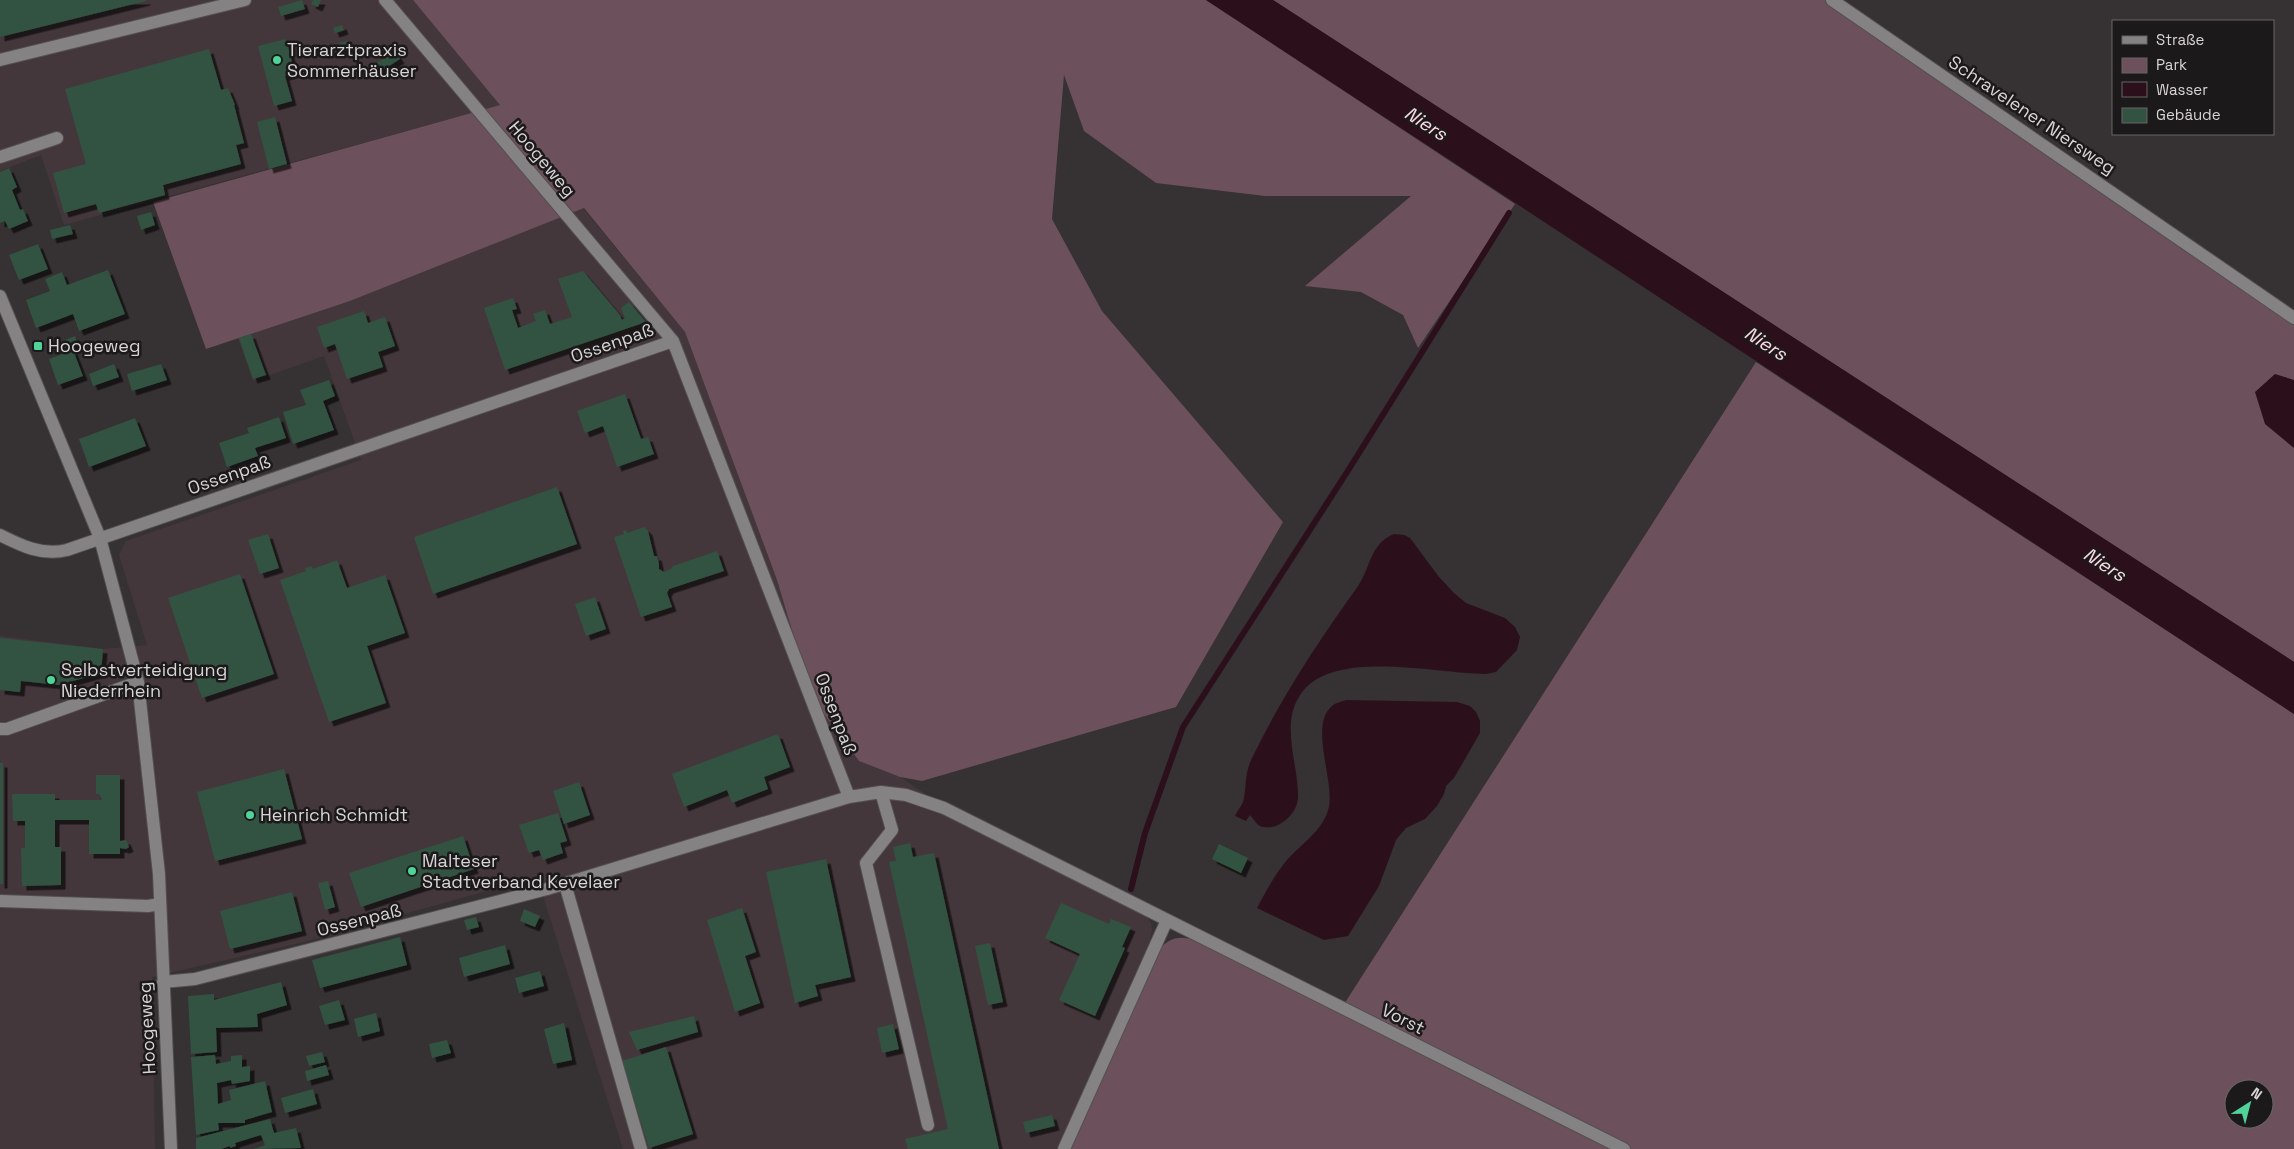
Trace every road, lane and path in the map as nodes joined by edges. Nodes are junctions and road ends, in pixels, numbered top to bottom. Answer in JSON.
{"nodes":[{"id":1,"x":245,"y":0,"type":"edge"},
{"id":2,"x":385,"y":0,"type":"edge"},
{"id":3,"x":1832,"y":0,"type":"edge"},
{"id":4,"x":0,"y":60,"type":"edge"},
{"id":5,"x":57,"y":138,"type":"dead end"},
{"id":6,"x":0,"y":157,"type":"edge"},
{"id":7,"x":0,"y":296,"type":"edge"},
{"id":8,"x":2294,"y":318,"type":"edge"},
{"id":9,"x":673,"y":341,"type":"junction"},
{"id":10,"x":0,"y":535,"type":"edge"},
{"id":11,"x":100,"y":538,"type":"junction"},
{"id":12,"x":138,"y":682,"type":"junction"},
{"id":13,"x":0,"y":729,"type":"edge"},
{"id":14,"x":881,"y":792,"type":"junction"},
{"id":15,"x":849,"y":797,"type":"junction"},
{"id":16,"x":565,"y":884,"type":"junction"},
{"id":17,"x":0,"y":901,"type":"edge"},
{"id":18,"x":160,"y":904,"type":"junction"},
{"id":19,"x":1168,"y":920,"type":"junction"},
{"id":20,"x":163,"y":982,"type":"junction"},
{"id":21,"x":928,"y":1125,"type":"dead end"},
{"id":22,"x":171,"y":1149,"type":"edge"},
{"id":23,"x":641,"y":1149,"type":"edge"},
{"id":24,"x":1064,"y":1149,"type":"edge"},
{"id":25,"x":1624,"y":1149,"type":"edge"}],
"edges":[{"from":1,"to":4,"type":"street"},
{"from":2,"to":9,"type":"street","name":"Hoogeweg"},
{"from":3,"to":8,"type":"street","name":"Schravelener Niersweg"},
{"from":5,"to":6,"type":"street"},
{"from":7,"to":11,"type":"street","name":"Hoogeweg"},
{"from":9,"to":11,"type":"street","name":"Ossenpaß"},
{"from":9,"to":15,"type":"street","name":"Ossenpaß"},
{"from":10,"to":11,"type":"street","name":"Ossenpaß"},
{"from":11,"to":12,"type":"street","name":"Hoogeweg"},
{"from":12,"to":13,"type":"street"},
{"from":12,"to":18,"type":"street","name":"Hoogeweg"},
{"from":14,"to":15,"type":"street","name":"Ossenpaß"},
{"from":14,"to":19,"type":"street","name":"Ossenpaß"},
{"from":14,"to":21,"type":"street"},
{"from":15,"to":16,"type":"street","name":"Ossenpaß"},
{"from":16,"to":20,"type":"street","name":"Ossenpaß"},
{"from":16,"to":23,"type":"street"},
{"from":17,"to":18,"type":"street"},
{"from":18,"to":20,"type":"street","name":"Hoogeweg"},
{"from":19,"to":24,"type":"street"},
{"from":19,"to":25,"type":"street","name":"Vorst"},
{"from":20,"to":22,"type":"street","name":"Hoogeweg"}]}
